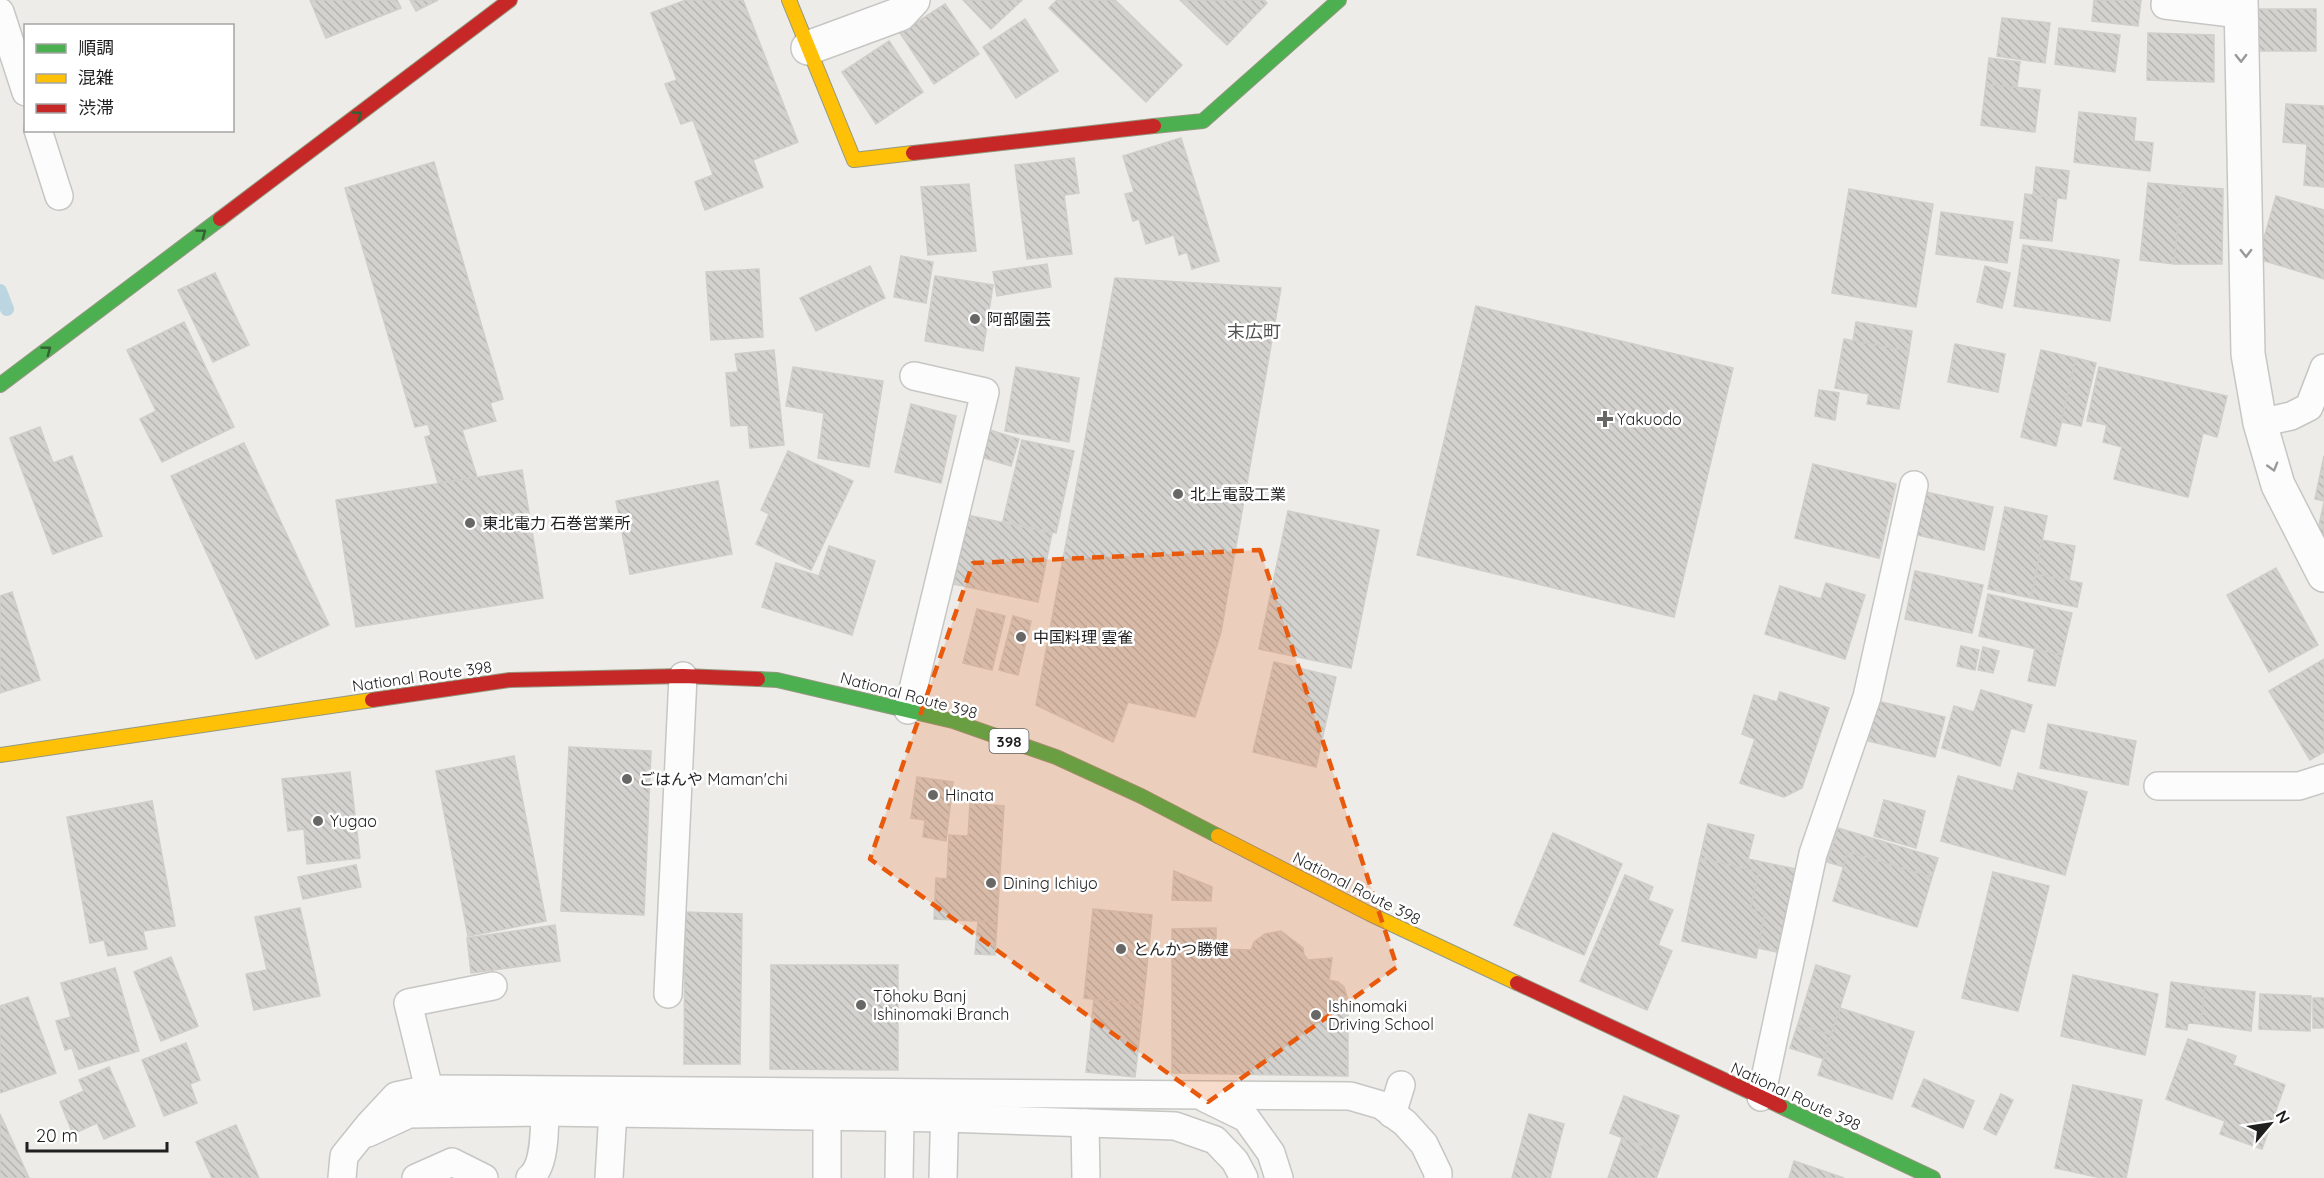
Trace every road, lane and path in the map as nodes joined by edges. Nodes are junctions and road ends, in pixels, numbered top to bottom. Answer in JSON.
{"nodes":[{"id":1,"x":510,"y":0,"type":"edge"},
{"id":2,"x":789,"y":0,"type":"edge"},
{"id":3,"x":913,"y":0,"type":"edge"},
{"id":4,"x":1339,"y":0,"type":"edge"},
{"id":5,"x":2166,"y":0,"type":"edge"},
{"id":6,"x":2240,"y":7,"type":"edge"},
{"id":7,"x":0,"y":12,"type":"edge"},
{"id":8,"x":808,"y":48,"type":"junction"},
{"id":9,"x":24,"y":86,"type":"edge"},
{"id":10,"x":39,"y":132,"type":"edge"},
{"id":11,"x":59,"y":196,"type":"dead end"},
{"id":12,"x":2324,"y":368,"type":"edge"},
{"id":13,"x":914,"y":376,"type":"dead end"},
{"id":14,"x":0,"y":385,"type":"edge"},
{"id":15,"x":2260,"y":423,"type":"junction"},
{"id":16,"x":1914,"y":485,"type":"dead end"},
{"id":17,"x":2324,"y":575,"type":"edge"},
{"id":18,"x":683,"y":676,"type":"junction"},
{"id":19,"x":908,"y":710,"type":"junction"},
{"id":20,"x":0,"y":755,"type":"edge"},
{"id":21,"x":2324,"y":778,"type":"edge"},
{"id":22,"x":2158,"y":786,"type":"dead end"},
{"id":23,"x":494,"y":986,"type":"dead end"},
{"id":24,"x":668,"y":994,"type":"dead end"},
{"id":25,"x":1401,"y":1085,"type":"dead end"},
{"id":26,"x":429,"y":1089,"type":"junction"},
{"id":27,"x":1199,"y":1095,"type":"junction"},
{"id":28,"x":1761,"y":1097,"type":"junction"},
{"id":29,"x":545,"y":1101,"type":"junction"},
{"id":30,"x":614,"y":1102,"type":"junction"},
{"id":31,"x":945,"y":1106,"type":"junction"},
{"id":32,"x":1392,"y":1114,"type":"junction"},
{"id":33,"x":827,"y":1116,"type":"junction"},
{"id":34,"x":900,"y":1118,"type":"junction"},
{"id":35,"x":1085,"y":1123,"type":"junction"},
{"id":36,"x":360,"y":1136,"type":"junction"},
{"id":37,"x":342,"y":1178,"type":"edge"},
{"id":38,"x":416,"y":1178,"type":"edge"},
{"id":39,"x":484,"y":1178,"type":"edge"},
{"id":40,"x":530,"y":1178,"type":"edge"},
{"id":41,"x":609,"y":1178,"type":"edge"},
{"id":42,"x":827,"y":1178,"type":"edge"},
{"id":43,"x":899,"y":1178,"type":"edge"},
{"id":44,"x":943,"y":1178,"type":"edge"},
{"id":45,"x":1086,"y":1178,"type":"edge"},
{"id":46,"x":1244,"y":1178,"type":"edge"},
{"id":47,"x":1279,"y":1178,"type":"edge"},
{"id":48,"x":1437,"y":1178,"type":"edge"},
{"id":49,"x":1933,"y":1178,"type":"edge"}],
"edges":[{"from":14,"to":1,"type":"main road","one_way":true},
{"from":2,"to":8,"type":"main road"},
{"from":3,"to":8,"type":"street"},
{"from":4,"to":8,"type":"main road"},
{"from":5,"to":6,"type":"lane"},
{"from":6,"to":15,"type":"street","one_way":true},
{"from":7,"to":9,"type":"lane"},
{"from":10,"to":11,"type":"lane"},
{"from":12,"to":15,"type":"lane"},
{"from":13,"to":19,"type":"lane"},
{"from":15,"to":17,"type":"street","one_way":true},
{"from":16,"to":28,"type":"lane"},
{"from":18,"to":19,"type":"main road","name":"National Route 398","number":"398"},
{"from":18,"to":20,"type":"main road","name":"National Route 398","number":"398"},
{"from":18,"to":24,"type":"lane"},
{"from":19,"to":28,"type":"main road","name":"National Route 398","number":"398"},
{"from":21,"to":22,"type":"lane"},
{"from":23,"to":26,"type":"lane"},
{"from":25,"to":32,"type":"lane"},
{"from":26,"to":29,"type":"lane"},
{"from":26,"to":36,"type":"lane"},
{"from":27,"to":31,"type":"lane"},
{"from":27,"to":32,"type":"lane"},
{"from":27,"to":47,"type":"lane"},
{"from":28,"to":49,"type":"main road","name":"National Route 398","number":"398"},
{"from":29,"to":30,"type":"lane"},
{"from":29,"to":36,"type":"lane"},
{"from":29,"to":40,"type":"lane"},
{"from":30,"to":31,"type":"lane"},
{"from":30,"to":33,"type":"lane"},
{"from":30,"to":41,"type":"lane"},
{"from":31,"to":34,"type":"lane"},
{"from":31,"to":35,"type":"lane"},
{"from":31,"to":44,"type":"lane"},
{"from":32,"to":48,"type":"lane"},
{"from":33,"to":34,"type":"lane"},
{"from":33,"to":42,"type":"lane"},
{"from":34,"to":43,"type":"lane"},
{"from":35,"to":45,"type":"lane"},
{"from":35,"to":46,"type":"lane"},
{"from":36,"to":37,"type":"lane"},
{"from":38,"to":39,"type":"lane"}]}
